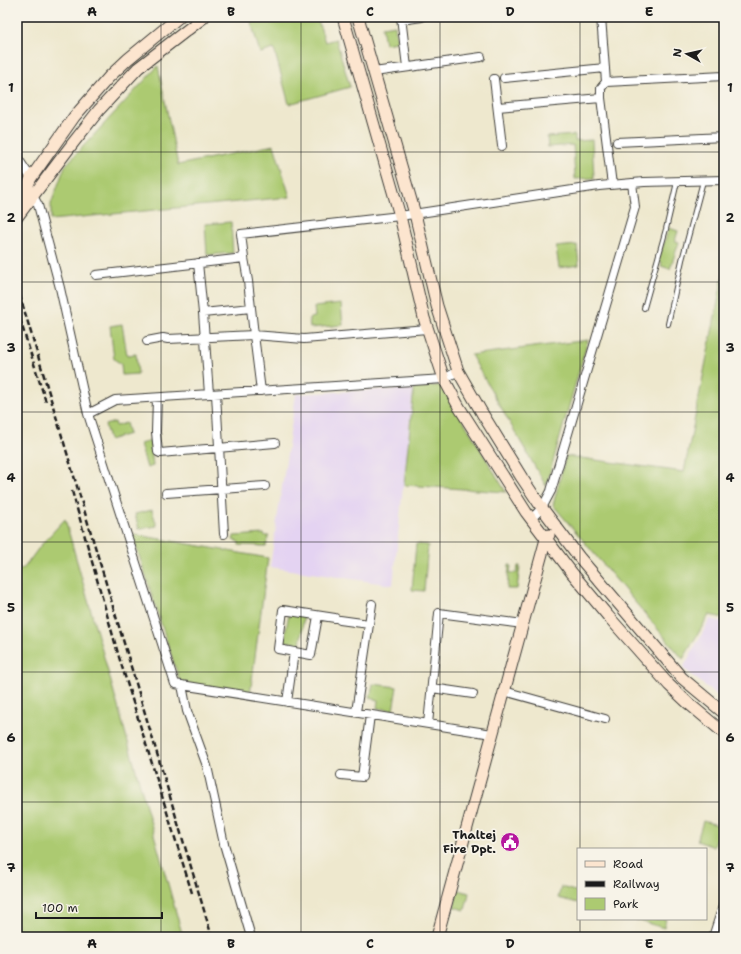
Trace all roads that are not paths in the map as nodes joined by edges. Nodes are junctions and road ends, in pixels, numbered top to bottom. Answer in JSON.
{"nodes":[{"id":1,"x":179,"y":17,"type":"edge"},
{"id":2,"x":204,"y":17,"type":"edge"},
{"id":3,"x":343,"y":17,"type":"edge"},
{"id":4,"x":358,"y":17,"type":"edge"},
{"id":5,"x":422,"y":17,"type":"edge"},
{"id":6,"x":601,"y":17,"type":"edge"},
{"id":7,"x":722,"y":17,"type":"edge"},
{"id":8,"x":401,"y":18,"type":"edge"},
{"id":9,"x":724,"y":34,"type":"edge"},
{"id":10,"x":481,"y":57,"type":"dead end"},
{"id":11,"x":407,"y":67,"type":"junction"},
{"id":12,"x":605,"y":68,"type":"junction"},
{"id":13,"x":374,"y":72,"type":"junction"},
{"id":14,"x":724,"y":76,"type":"edge"},
{"id":15,"x":504,"y":78,"type":"dead end"},
{"id":16,"x":494,"y":79,"type":"dead end"},
{"id":17,"x":606,"y":82,"type":"junction"},
{"id":18,"x":601,"y":98,"type":"junction"},
{"id":19,"x":498,"y":106,"type":"junction"},
{"id":20,"x":724,"y":137,"type":"edge"},
{"id":21,"x":617,"y":142,"type":"dead end"},
{"id":22,"x":502,"y":146,"type":"dead end"},
{"id":23,"x":17,"y":156,"type":"edge"},
{"id":24,"x":32,"y":178,"type":"junction"},
{"id":25,"x":703,"y":180,"type":"junction"},
{"id":26,"x":724,"y":180,"type":"edge"},
{"id":27,"x":677,"y":181,"type":"junction"},
{"id":28,"x":632,"y":183,"type":"junction"},
{"id":29,"x":612,"y":185,"type":"junction"},
{"id":30,"x":33,"y":196,"type":"junction"},
{"id":31,"x":17,"y":209,"type":"edge"},
{"id":32,"x":415,"y":214,"type":"junction"},
{"id":33,"x":400,"y":216,"type":"junction"},
{"id":34,"x":17,"y":217,"type":"edge"},
{"id":35,"x":244,"y":258,"type":"junction"},
{"id":36,"x":198,"y":263,"type":"junction"},
{"id":37,"x":96,"y":275,"type":"dead end"},
{"id":38,"x":251,"y":308,"type":"junction"},
{"id":39,"x":644,"y":308,"type":"dead end"},
{"id":40,"x":203,"y":313,"type":"junction"},
{"id":41,"x":668,"y":324,"type":"dead end"},
{"id":42,"x":427,"y":329,"type":"junction"},
{"id":43,"x":254,"y":335,"type":"junction"},
{"id":44,"x":205,"y":337,"type":"junction"},
{"id":45,"x":147,"y":341,"type":"dead end"},
{"id":46,"x":458,"y":371,"type":"junction"},
{"id":47,"x":444,"y":379,"type":"junction"},
{"id":48,"x":261,"y":391,"type":"junction"},
{"id":49,"x":212,"y":394,"type":"junction"},
{"id":50,"x":157,"y":398,"type":"junction"},
{"id":51,"x":88,"y":414,"type":"junction"},
{"id":52,"x":275,"y":443,"type":"dead end"},
{"id":53,"x":219,"y":447,"type":"junction"},
{"id":54,"x":265,"y":486,"type":"dead end"},
{"id":55,"x":221,"y":489,"type":"junction"},
{"id":56,"x":166,"y":493,"type":"dead end"},
{"id":57,"x":542,"y":508,"type":"junction"},
{"id":58,"x":531,"y":519,"type":"junction"},
{"id":59,"x":556,"y":528,"type":"junction"},
{"id":60,"x":224,"y":534,"type":"dead end"},
{"id":61,"x":546,"y":539,"type":"junction"},
{"id":62,"x":372,"y":604,"type":"dead end"},
{"id":63,"x":318,"y":616,"type":"junction"},
{"id":64,"x":369,"y":624,"type":"junction"},
{"id":65,"x":523,"y":624,"type":"junction"},
{"id":66,"x":294,"y":652,"type":"junction"},
{"id":67,"x":182,"y":685,"type":"junction"},
{"id":68,"x":432,"y":688,"type":"junction"},
{"id":69,"x":504,"y":691,"type":"junction"},
{"id":70,"x":473,"y":694,"type":"dead end"},
{"id":71,"x":287,"y":702,"type":"junction"},
{"id":72,"x":356,"y":712,"type":"junction"},
{"id":73,"x":724,"y":713,"type":"edge"},
{"id":74,"x":370,"y":715,"type":"junction"},
{"id":75,"x":605,"y":720,"type":"dead end"},
{"id":76,"x":428,"y":724,"type":"junction"},
{"id":77,"x":724,"y":733,"type":"edge"},
{"id":78,"x":492,"y":734,"type":"junction"},
{"id":79,"x":341,"y":775,"type":"dead end"},
{"id":80,"x":724,"y":903,"type":"edge"},
{"id":81,"x":251,"y":937,"type":"edge"},
{"id":82,"x":437,"y":937,"type":"edge"},
{"id":83,"x":713,"y":937,"type":"edge"}],
"edges":[{"from":1,"to":24,"type":"main road"},
{"from":2,"to":30,"type":"main road"},
{"from":3,"to":33,"type":"main road"},
{"from":4,"to":13,"type":"main road"},
{"from":5,"to":8,"type":"street"},
{"from":6,"to":12,"type":"street"},
{"from":7,"to":9,"type":"street"},
{"from":8,"to":11,"type":"street"},
{"from":10,"to":11,"type":"street"},
{"from":11,"to":13,"type":"street"},
{"from":12,"to":15,"type":"street"},
{"from":12,"to":17,"type":"street"},
{"from":13,"to":32,"type":"main road"},
{"from":14,"to":17,"type":"street"},
{"from":16,"to":19,"type":"street"},
{"from":17,"to":18,"type":"street"},
{"from":18,"to":19,"type":"street"},
{"from":18,"to":29,"type":"street"},
{"from":19,"to":22,"type":"street"},
{"from":20,"to":21,"type":"street"},
{"from":23,"to":24,"type":"street"},
{"from":24,"to":31,"type":"main road"},
{"from":25,"to":26,"type":"street"},
{"from":25,"to":27,"type":"street"},
{"from":25,"to":41,"type":"lane"},
{"from":27,"to":28,"type":"street"},
{"from":27,"to":39,"type":"lane"},
{"from":28,"to":29,"type":"street"},
{"from":28,"to":57,"type":"street"},
{"from":29,"to":32,"type":"street"},
{"from":30,"to":34,"type":"main road"},
{"from":30,"to":51,"type":"street"},
{"from":32,"to":33,"type":"street"},
{"from":32,"to":46,"type":"main road"},
{"from":33,"to":35,"type":"street"},
{"from":33,"to":42,"type":"main road"},
{"from":35,"to":36,"type":"street"},
{"from":35,"to":38,"type":"street"},
{"from":36,"to":37,"type":"street"},
{"from":36,"to":40,"type":"street"},
{"from":38,"to":40,"type":"street"},
{"from":38,"to":43,"type":"street"},
{"from":40,"to":44,"type":"street"},
{"from":42,"to":43,"type":"street"},
{"from":42,"to":47,"type":"main road"},
{"from":43,"to":44,"type":"street"},
{"from":43,"to":48,"type":"street"},
{"from":44,"to":45,"type":"street"},
{"from":44,"to":49,"type":"street"},
{"from":46,"to":47,"type":"street"},
{"from":46,"to":57,"type":"main road"},
{"from":47,"to":48,"type":"street"},
{"from":47,"to":58,"type":"main road"},
{"from":48,"to":49,"type":"street"},
{"from":49,"to":50,"type":"street"},
{"from":49,"to":53,"type":"street"},
{"from":50,"to":51,"type":"street"},
{"from":50,"to":53,"type":"street"},
{"from":51,"to":67,"type":"street"},
{"from":52,"to":53,"type":"street"},
{"from":53,"to":55,"type":"street"},
{"from":54,"to":55,"type":"street"},
{"from":55,"to":56,"type":"street"},
{"from":55,"to":60,"type":"street"},
{"from":57,"to":58,"type":"street"},
{"from":57,"to":59,"type":"main road"},
{"from":58,"to":61,"type":"main road"},
{"from":59,"to":61,"type":"main road"},
{"from":59,"to":73,"type":"main road"},
{"from":61,"to":65,"type":"main road"},
{"from":61,"to":77,"type":"main road"},
{"from":62,"to":64,"type":"street"},
{"from":63,"to":64,"type":"street"},
{"from":63,"to":66,"type":"street"},
{"from":63,"to":66,"type":"street"},
{"from":64,"to":72,"type":"street"},
{"from":65,"to":68,"type":"street"},
{"from":65,"to":69,"type":"main road"},
{"from":66,"to":71,"type":"street"},
{"from":67,"to":71,"type":"street"},
{"from":67,"to":81,"type":"street"},
{"from":68,"to":70,"type":"street"},
{"from":68,"to":76,"type":"street"},
{"from":69,"to":75,"type":"street"},
{"from":69,"to":78,"type":"main road"},
{"from":71,"to":72,"type":"street"},
{"from":72,"to":74,"type":"street"},
{"from":74,"to":76,"type":"street"},
{"from":74,"to":79,"type":"street"},
{"from":76,"to":78,"type":"street"},
{"from":78,"to":82,"type":"main road"},
{"from":80,"to":83,"type":"street"}]}
